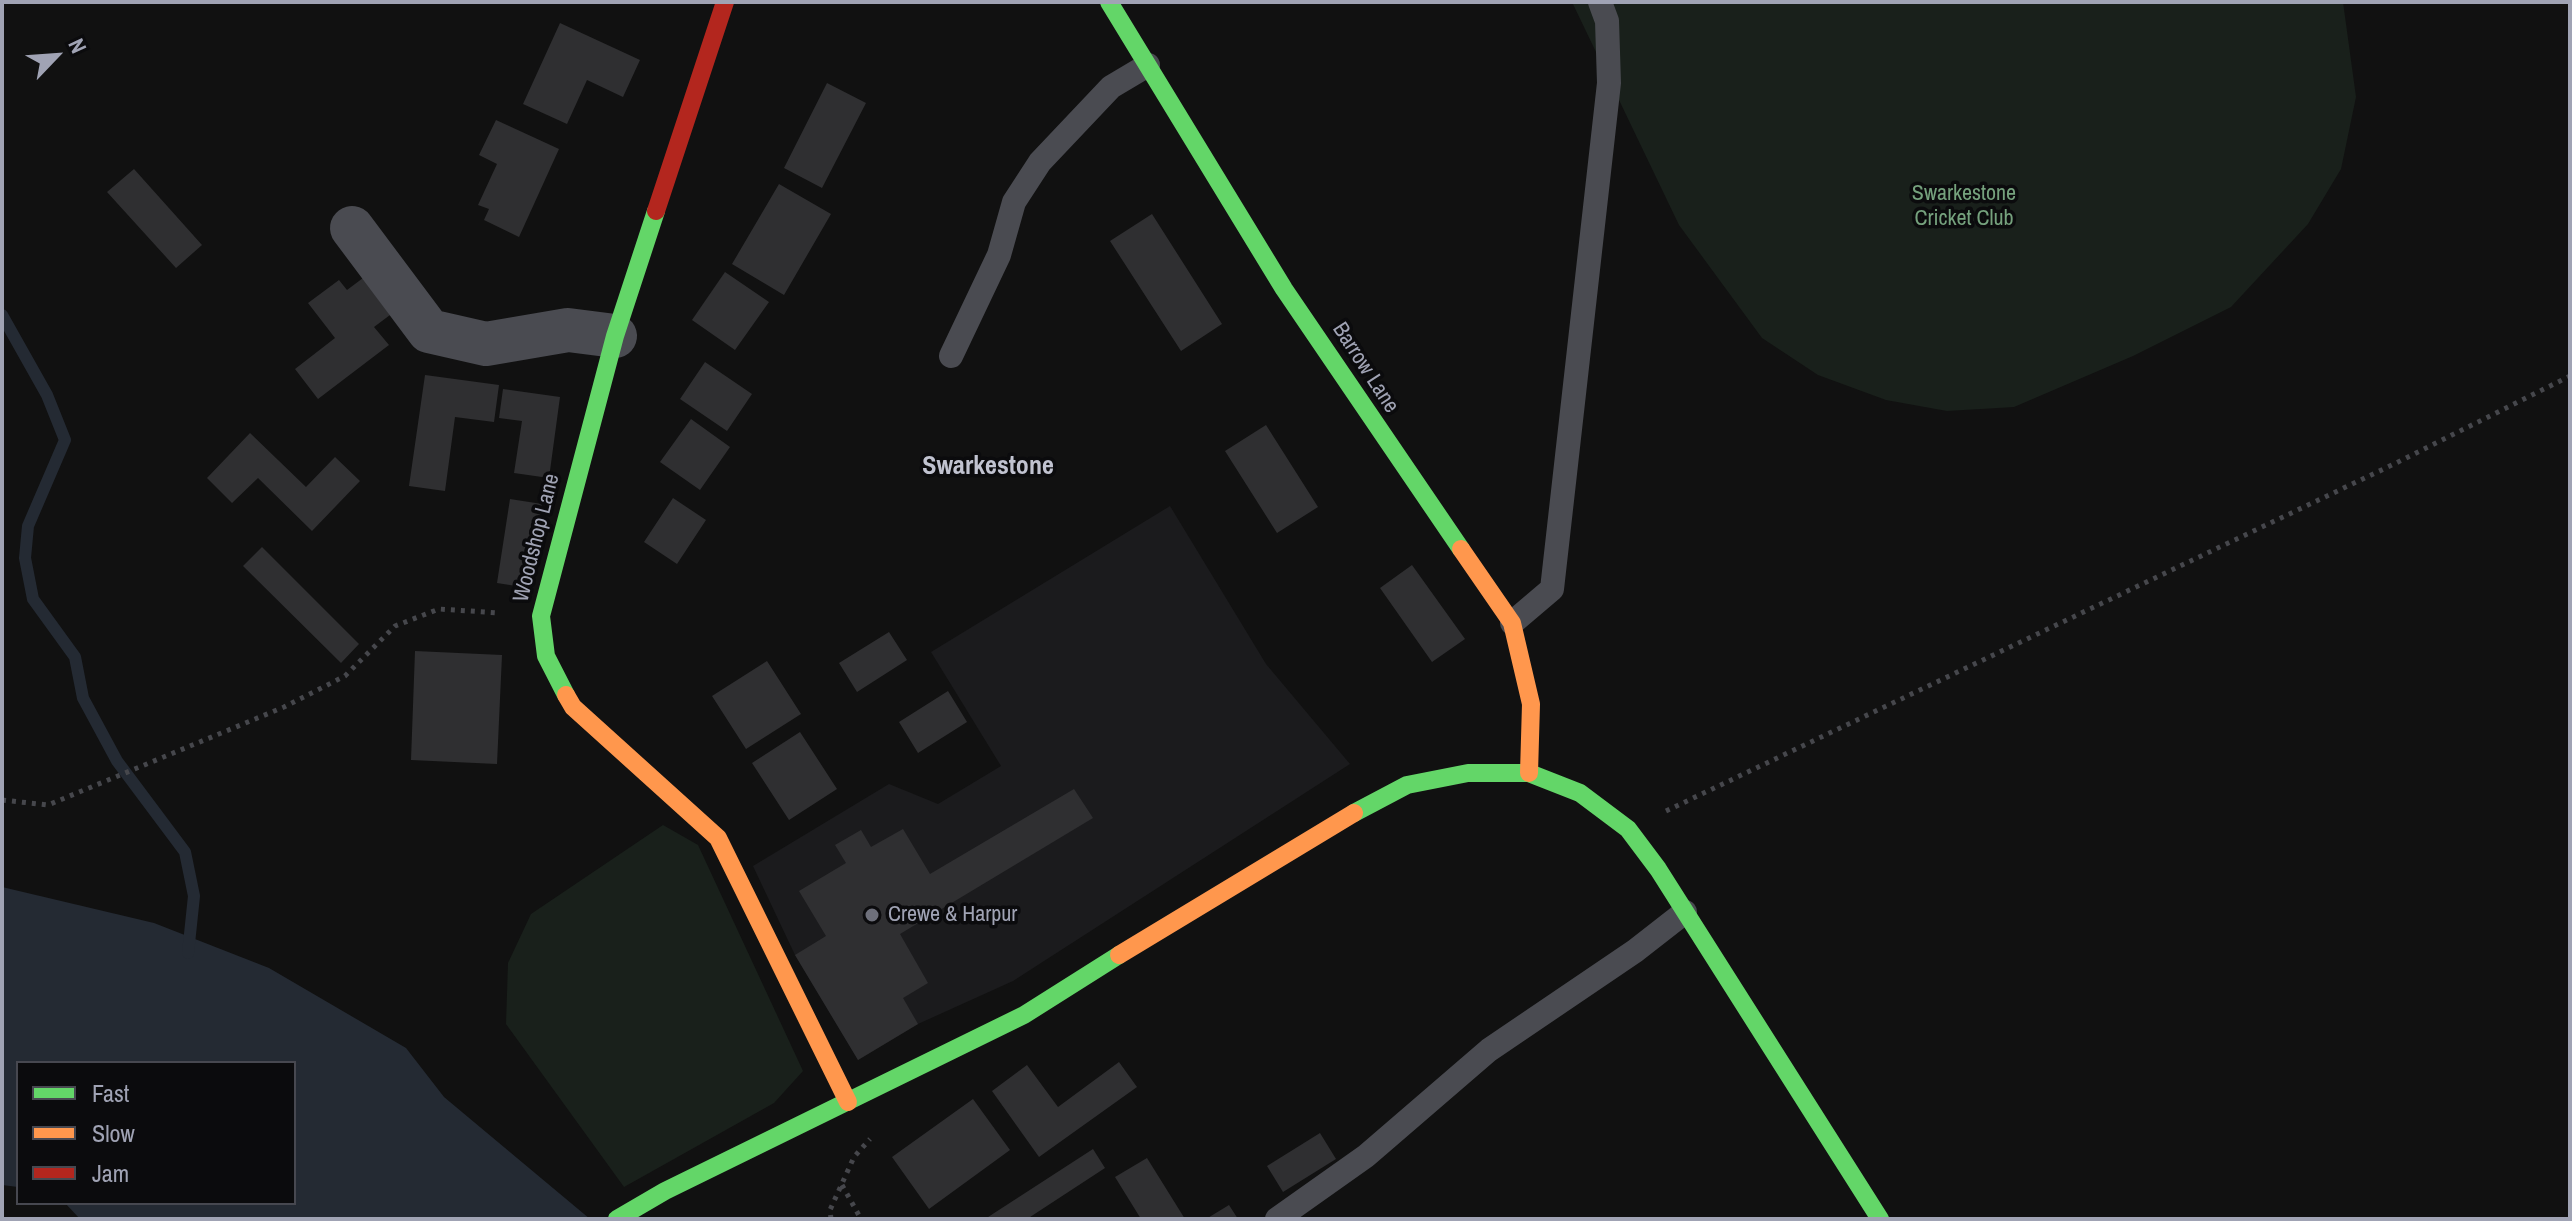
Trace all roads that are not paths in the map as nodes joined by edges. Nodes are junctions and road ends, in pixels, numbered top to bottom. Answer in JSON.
{"nodes":[{"id":1,"x":725,"y":2,"type":"edge"},
{"id":2,"x":1109,"y":2,"type":"edge"},
{"id":3,"x":1600,"y":2,"type":"edge"},
{"id":4,"x":1148,"y":65,"type":"junction"},
{"id":5,"x":352,"y":228,"type":"dead end"},
{"id":6,"x":615,"y":336,"type":"junction"},
{"id":7,"x":951,"y":356,"type":"dead end"},
{"id":8,"x":1512,"y":623,"type":"junction"},
{"id":9,"x":1529,"y":773,"type":"junction"},
{"id":10,"x":1685,"y":912,"type":"junction"},
{"id":11,"x":848,"y":1102,"type":"junction"},
{"id":12,"x":617,"y":1219,"type":"edge"},
{"id":13,"x":1277,"y":1219,"type":"edge"},
{"id":14,"x":1880,"y":1219,"type":"edge"}],
"edges":[{"from":1,"to":6,"type":"main road","name":"Woodshop Lane"},
{"from":2,"to":4,"type":"main road","name":"Barrow Lane"},
{"from":3,"to":8,"type":"lane"},
{"from":4,"to":7,"type":"lane"},
{"from":4,"to":8,"type":"main road","name":"Barrow Lane"},
{"from":5,"to":6,"type":"street"},
{"from":6,"to":11,"type":"main road","name":"Woodshop Lane"},
{"from":8,"to":9,"type":"main road","name":"Barrow Lane"},
{"from":9,"to":10,"type":"main road"},
{"from":9,"to":11,"type":"main road"},
{"from":10,"to":13,"type":"lane"},
{"from":10,"to":14,"type":"main road"},
{"from":11,"to":12,"type":"main road"}]}
